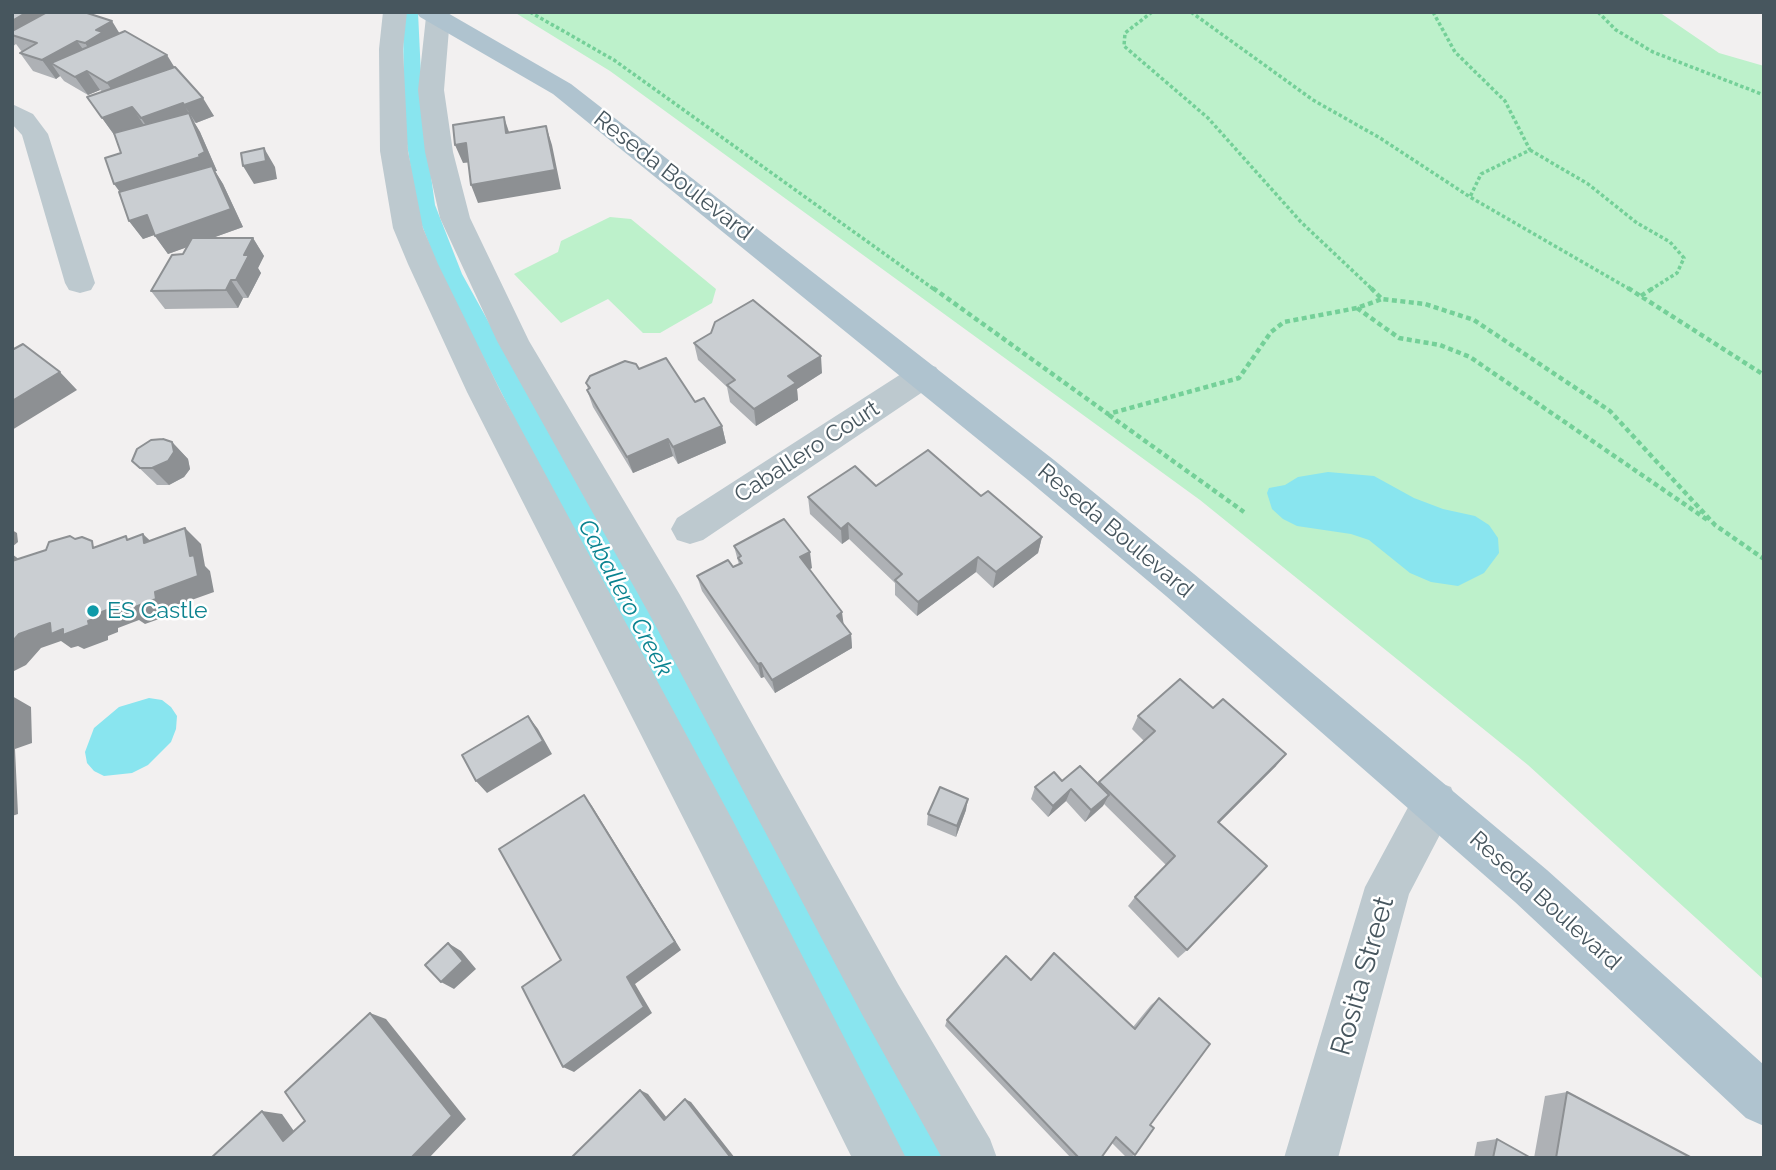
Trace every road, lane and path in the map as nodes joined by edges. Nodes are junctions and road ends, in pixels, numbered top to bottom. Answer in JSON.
{"nodes":[{"id":1,"x":395,"y":12,"type":"edge"},
{"id":2,"x":530,"y":12,"type":"edge"},
{"id":3,"x":1152,"y":12,"type":"edge"},
{"id":4,"x":1191,"y":12,"type":"edge"},
{"id":5,"x":1433,"y":12,"type":"edge"},
{"id":6,"x":1598,"y":12,"type":"edge"},
{"id":7,"x":433,"y":15,"type":"edge"},
{"id":8,"x":1764,"y":94,"type":"edge"},
{"id":9,"x":12,"y":112,"type":"edge"},
{"id":10,"x":1530,"y":150,"type":"junction"},
{"id":11,"x":1470,"y":197,"type":"junction"},
{"id":12,"x":80,"y":283,"type":"dead end"},
{"id":13,"x":1641,"y":296,"type":"junction"},
{"id":14,"x":1382,"y":299,"type":"junction"},
{"id":15,"x":1357,"y":308,"type":"junction"},
{"id":16,"x":924,"y":375,"type":"junction"},
{"id":17,"x":1764,"y":375,"type":"edge"},
{"id":18,"x":1108,"y":414,"type":"junction"},
{"id":19,"x":1244,"y":512,"type":"dead end"},
{"id":20,"x":1715,"y":525,"type":"junction"},
{"id":21,"x":690,"y":529,"type":"dead end"},
{"id":22,"x":1764,"y":559,"type":"edge"},
{"id":23,"x":1435,"y":802,"type":"junction"},
{"id":24,"x":1764,"y":1100,"type":"edge"},
{"id":25,"x":880,"y":1158,"type":"edge"},
{"id":26,"x":971,"y":1158,"type":"edge"},
{"id":27,"x":1311,"y":1158,"type":"edge"}],
"edges":[{"from":1,"to":25,"type":"street"},
{"from":2,"to":18,"type":"path"},
{"from":3,"to":14,"type":"path"},
{"from":4,"to":11,"type":"path"},
{"from":5,"to":10,"type":"path"},
{"from":6,"to":8,"type":"path"},
{"from":7,"to":16,"type":"main road","name":"Reseda Boulevard"},
{"from":7,"to":26,"type":"street"},
{"from":9,"to":12,"type":"street"},
{"from":10,"to":11,"type":"path"},
{"from":10,"to":13,"type":"path"},
{"from":11,"to":13,"type":"path"},
{"from":13,"to":17,"type":"path"},
{"from":14,"to":15,"type":"path"},
{"from":14,"to":20,"type":"path"},
{"from":15,"to":18,"type":"path"},
{"from":15,"to":20,"type":"path"},
{"from":16,"to":21,"type":"street","name":"Caballero Court"},
{"from":16,"to":23,"type":"main road","name":"Reseda Boulevard"},
{"from":18,"to":19,"type":"path"},
{"from":20,"to":22,"type":"path"},
{"from":23,"to":24,"type":"main road","name":"Reseda Boulevard"},
{"from":23,"to":27,"type":"street","name":"Rosita Street"}]}
